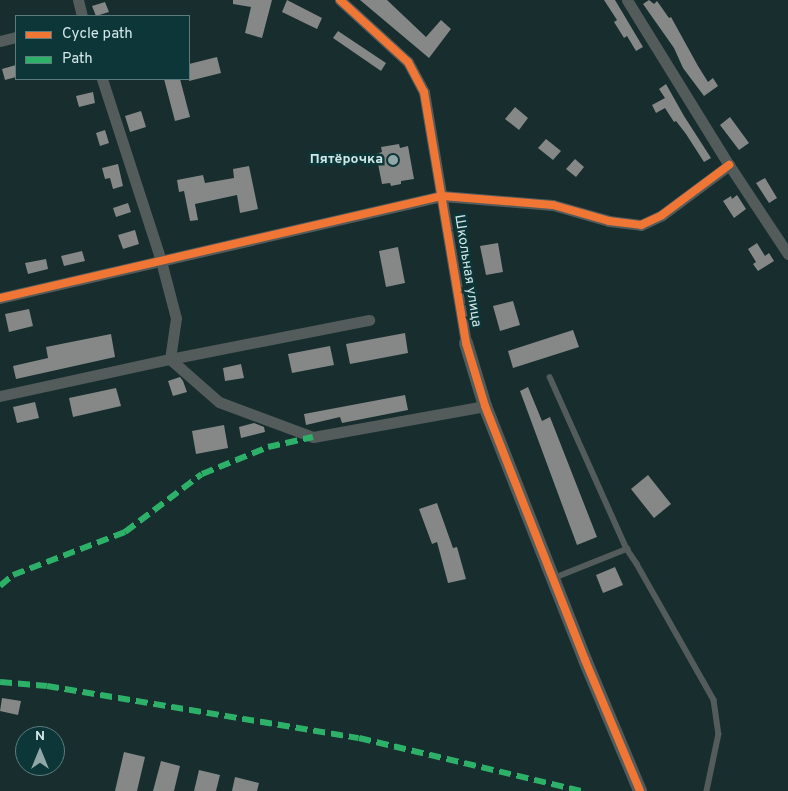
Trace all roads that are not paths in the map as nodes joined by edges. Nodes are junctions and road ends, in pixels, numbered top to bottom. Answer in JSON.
{"nodes":[{"id":1,"x":78,"y":0,"type":"edge"},
{"id":2,"x":340,"y":0,"type":"edge"},
{"id":3,"x":627,"y":0,"type":"edge"},
{"id":4,"x":82,"y":15,"type":"edge"},
{"id":5,"x":15,"y":37,"type":"edge"},
{"id":6,"x":0,"y":40,"type":"edge"},
{"id":7,"x":102,"y":80,"type":"edge"},
{"id":8,"x":729,"y":165,"type":"junction"},
{"id":9,"x":442,"y":196,"type":"junction"},
{"id":10,"x":788,"y":254,"type":"edge"},
{"id":11,"x":160,"y":261,"type":"junction"},
{"id":12,"x":0,"y":298,"type":"edge"},
{"id":13,"x":369,"y":320,"type":"dead end"},
{"id":14,"x":466,"y":343,"type":"joint"},
{"id":15,"x":170,"y":359,"type":"junction"},
{"id":16,"x":550,"y":377,"type":"dead end"},
{"id":17,"x":0,"y":396,"type":"edge"},
{"id":18,"x":485,"y":406,"type":"junction"},
{"id":19,"x":627,"y":549,"type":"junction"},
{"id":20,"x":553,"y":578,"type":"junction"},
{"id":21,"x":640,"y":791,"type":"edge"},
{"id":22,"x":707,"y":791,"type":"edge"}],
"edges":[{"from":1,"to":4,"type":"street"},
{"from":2,"to":9,"type":"street","name":"Школьная улица"},
{"from":3,"to":8,"type":"street"},
{"from":5,"to":6,"type":"street"},
{"from":7,"to":11,"type":"street"},
{"from":8,"to":9,"type":"street"},
{"from":8,"to":10,"type":"street"},
{"from":9,"to":11,"type":"street"},
{"from":9,"to":14,"type":"street","name":"Школьная улица"},
{"from":11,"to":12,"type":"street"},
{"from":11,"to":15,"type":"street"},
{"from":13,"to":15,"type":"street"},
{"from":14,"to":18,"type":"street"},
{"from":15,"to":17,"type":"street"},
{"from":15,"to":18,"type":"street"},
{"from":16,"to":19,"type":"lane"},
{"from":18,"to":20,"type":"street"},
{"from":19,"to":20,"type":"lane"},
{"from":19,"to":22,"type":"lane"},
{"from":20,"to":21,"type":"street"}]}
